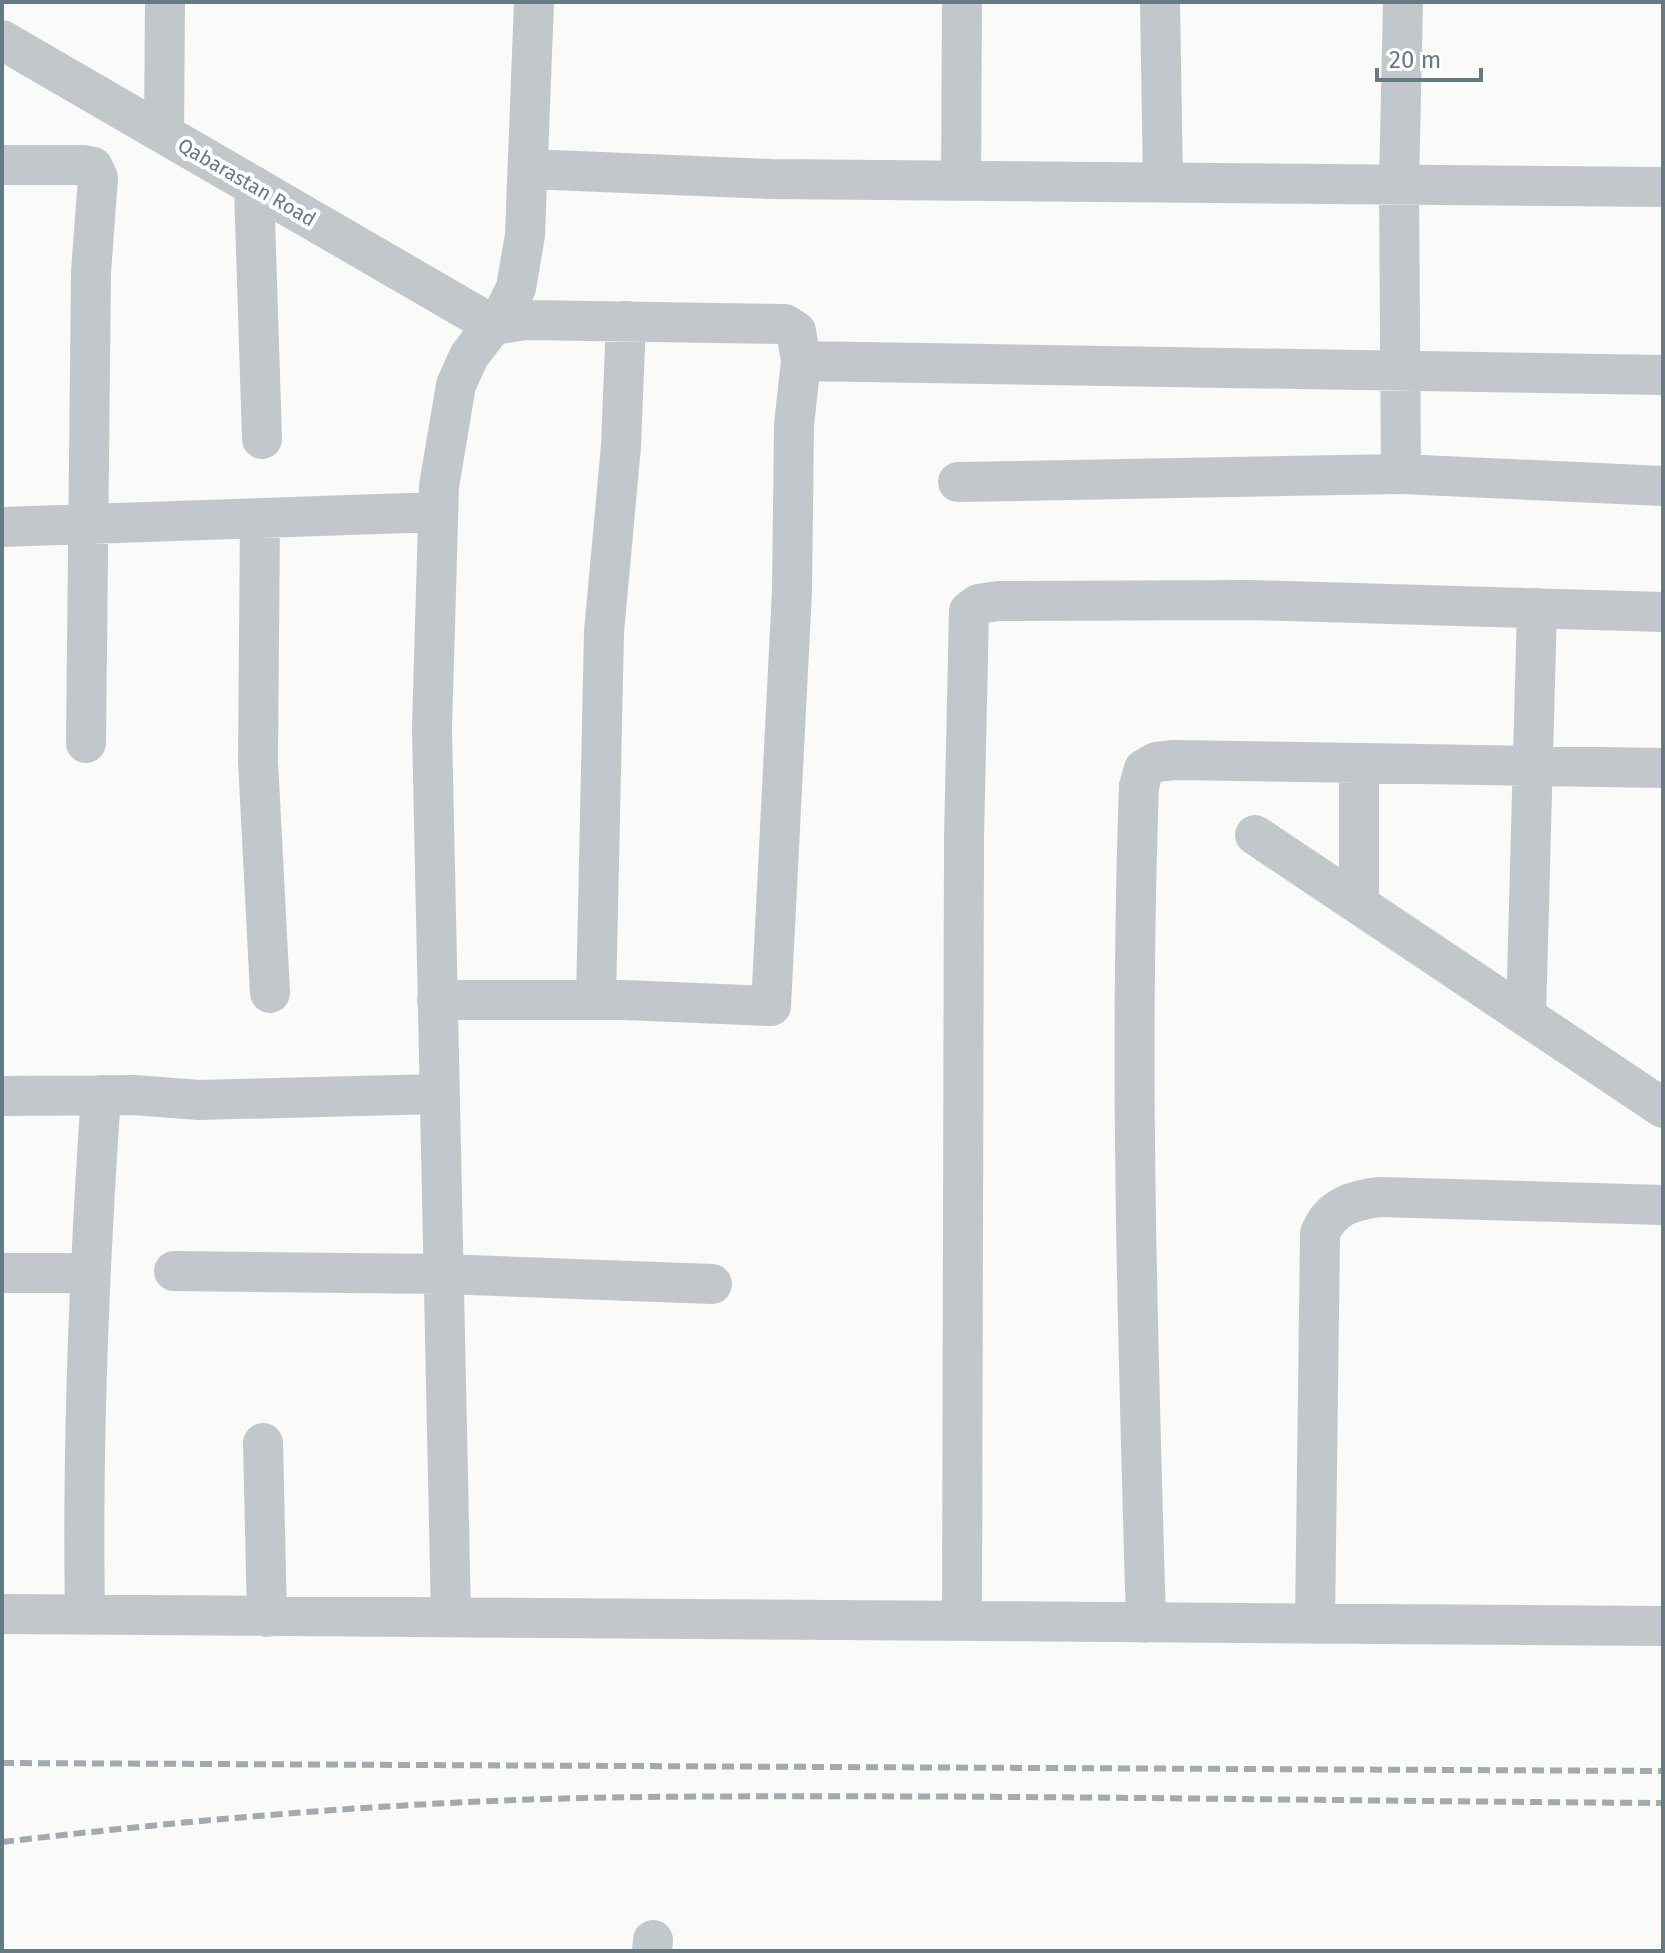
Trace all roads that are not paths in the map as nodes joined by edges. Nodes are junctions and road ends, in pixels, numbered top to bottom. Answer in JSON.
{"nodes":[{"id":1,"x":165,"y":2,"type":"edge"},
{"id":2,"x":534,"y":2,"type":"edge"},
{"id":3,"x":962,"y":2,"type":"edge"},
{"id":4,"x":1160,"y":2,"type":"edge"},
{"id":5,"x":1403,"y":2,"type":"edge"},
{"id":6,"x":2,"y":40,"type":"edge"},
{"id":7,"x":164,"y":134,"type":"junction"},
{"id":8,"x":2,"y":165,"type":"edge"},
{"id":9,"x":528,"y":169,"type":"junction"},
{"id":10,"x":961,"y":181,"type":"junction"},
{"id":11,"x":1163,"y":183,"type":"junction"},
{"id":12,"x":1399,"y":185,"type":"junction"},
{"id":13,"x":254,"y":186,"type":"junction"},
{"id":14,"x":1663,"y":187,"type":"edge"},
{"id":15,"x":626,"y":321,"type":"junction"},
{"id":16,"x":493,"y":325,"type":"junction"},
{"id":17,"x":801,"y":361,"type":"junction"},
{"id":18,"x":1401,"y":371,"type":"junction"},
{"id":19,"x":1663,"y":375,"type":"edge"},
{"id":20,"x":262,"y":439,"type":"dead end"},
{"id":21,"x":1401,"y":474,"type":"junction"},
{"id":22,"x":958,"y":482,"type":"dead end"},
{"id":23,"x":1663,"y":486,"type":"edge"},
{"id":24,"x":438,"y":512,"type":"junction"},
{"id":25,"x":260,"y":518,"type":"junction"},
{"id":26,"x":87,"y":524,"type":"junction"},
{"id":27,"x":2,"y":527,"type":"edge"},
{"id":28,"x":1537,"y":608,"type":"junction"},
{"id":29,"x":1663,"y":612,"type":"edge"},
{"id":30,"x":86,"y":743,"type":"dead end"},
{"id":31,"x":1359,"y":763,"type":"junction"},
{"id":32,"x":1534,"y":766,"type":"junction"},
{"id":33,"x":1663,"y":768,"type":"edge"},
{"id":34,"x":1255,"y":835,"type":"dead end"},
{"id":35,"x":1359,"y":904,"type":"junction"},
{"id":36,"x":270,"y":993,"type":"dead end"},
{"id":37,"x":437,"y":1000,"type":"junction"},
{"id":38,"x":596,"y":1000,"type":"junction"},
{"id":39,"x":1526,"y":1016,"type":"junction"},
{"id":40,"x":439,"y":1094,"type":"junction"},
{"id":41,"x":101,"y":1095,"type":"junction"},
{"id":42,"x":2,"y":1096,"type":"edge"},
{"id":43,"x":1663,"y":1108,"type":"edge"},
{"id":44,"x":1663,"y":1205,"type":"edge"},
{"id":45,"x":174,"y":1271,"type":"dead end"},
{"id":46,"x":2,"y":1273,"type":"edge"},
{"id":47,"x":89,"y":1273,"type":"junction"},
{"id":48,"x":443,"y":1274,"type":"junction"},
{"id":49,"x":712,"y":1284,"type":"dead end"},
{"id":50,"x":263,"y":1443,"type":"dead end"},
{"id":51,"x":2,"y":1614,"type":"edge"},
{"id":52,"x":85,"y":1615,"type":"junction"},
{"id":53,"x":267,"y":1617,"type":"junction"},
{"id":54,"x":451,"y":1617,"type":"junction"},
{"id":55,"x":962,"y":1621,"type":"junction"},
{"id":56,"x":1146,"y":1623,"type":"junction"},
{"id":57,"x":1315,"y":1624,"type":"junction"},
{"id":58,"x":1663,"y":1626,"type":"edge"}],
"edges":[{"from":1,"to":7,"type":"street"},
{"from":2,"to":9,"type":"street"},
{"from":3,"to":10,"type":"street"},
{"from":4,"to":11,"type":"street"},
{"from":5,"to":12,"type":"street"},
{"from":6,"to":7,"type":"street","name":"Qabarastan Road"},
{"from":7,"to":13,"type":"street","name":"Qabarastan Road"},
{"from":8,"to":26,"type":"street"},
{"from":9,"to":10,"type":"street"},
{"from":9,"to":16,"type":"street"},
{"from":10,"to":11,"type":"street"},
{"from":11,"to":12,"type":"street"},
{"from":12,"to":14,"type":"street"},
{"from":12,"to":18,"type":"street"},
{"from":13,"to":16,"type":"street","name":"Qabarastan Road"},
{"from":13,"to":20,"type":"street"},
{"from":15,"to":16,"type":"street"},
{"from":15,"to":17,"type":"street"},
{"from":15,"to":38,"type":"street"},
{"from":16,"to":24,"type":"street"},
{"from":17,"to":18,"type":"street"},
{"from":17,"to":38,"type":"street"},
{"from":18,"to":19,"type":"street"},
{"from":18,"to":21,"type":"street"},
{"from":21,"to":22,"type":"street"},
{"from":21,"to":23,"type":"street"},
{"from":24,"to":25,"type":"street"},
{"from":24,"to":37,"type":"street"},
{"from":25,"to":26,"type":"street"},
{"from":25,"to":36,"type":"street"},
{"from":26,"to":27,"type":"street"},
{"from":26,"to":30,"type":"street"},
{"from":28,"to":29,"type":"street"},
{"from":28,"to":32,"type":"street"},
{"from":28,"to":55,"type":"street"},
{"from":31,"to":32,"type":"street"},
{"from":31,"to":35,"type":"street"},
{"from":31,"to":56,"type":"street"},
{"from":32,"to":33,"type":"street"},
{"from":32,"to":39,"type":"street"},
{"from":34,"to":35,"type":"street"},
{"from":35,"to":39,"type":"street"},
{"from":37,"to":38,"type":"street"},
{"from":37,"to":40,"type":"street"},
{"from":39,"to":43,"type":"street"},
{"from":40,"to":41,"type":"street"},
{"from":40,"to":48,"type":"street"},
{"from":41,"to":42,"type":"street"},
{"from":41,"to":47,"type":"street"},
{"from":44,"to":57,"type":"street"},
{"from":45,"to":48,"type":"street"},
{"from":46,"to":47,"type":"street"},
{"from":47,"to":52,"type":"street"},
{"from":48,"to":49,"type":"street"},
{"from":48,"to":54,"type":"street"},
{"from":50,"to":53,"type":"street"},
{"from":51,"to":52,"type":"street"},
{"from":52,"to":53,"type":"street"},
{"from":53,"to":54,"type":"street"},
{"from":54,"to":55,"type":"street"},
{"from":55,"to":56,"type":"street"},
{"from":56,"to":57,"type":"street"},
{"from":57,"to":58,"type":"street"}]}
